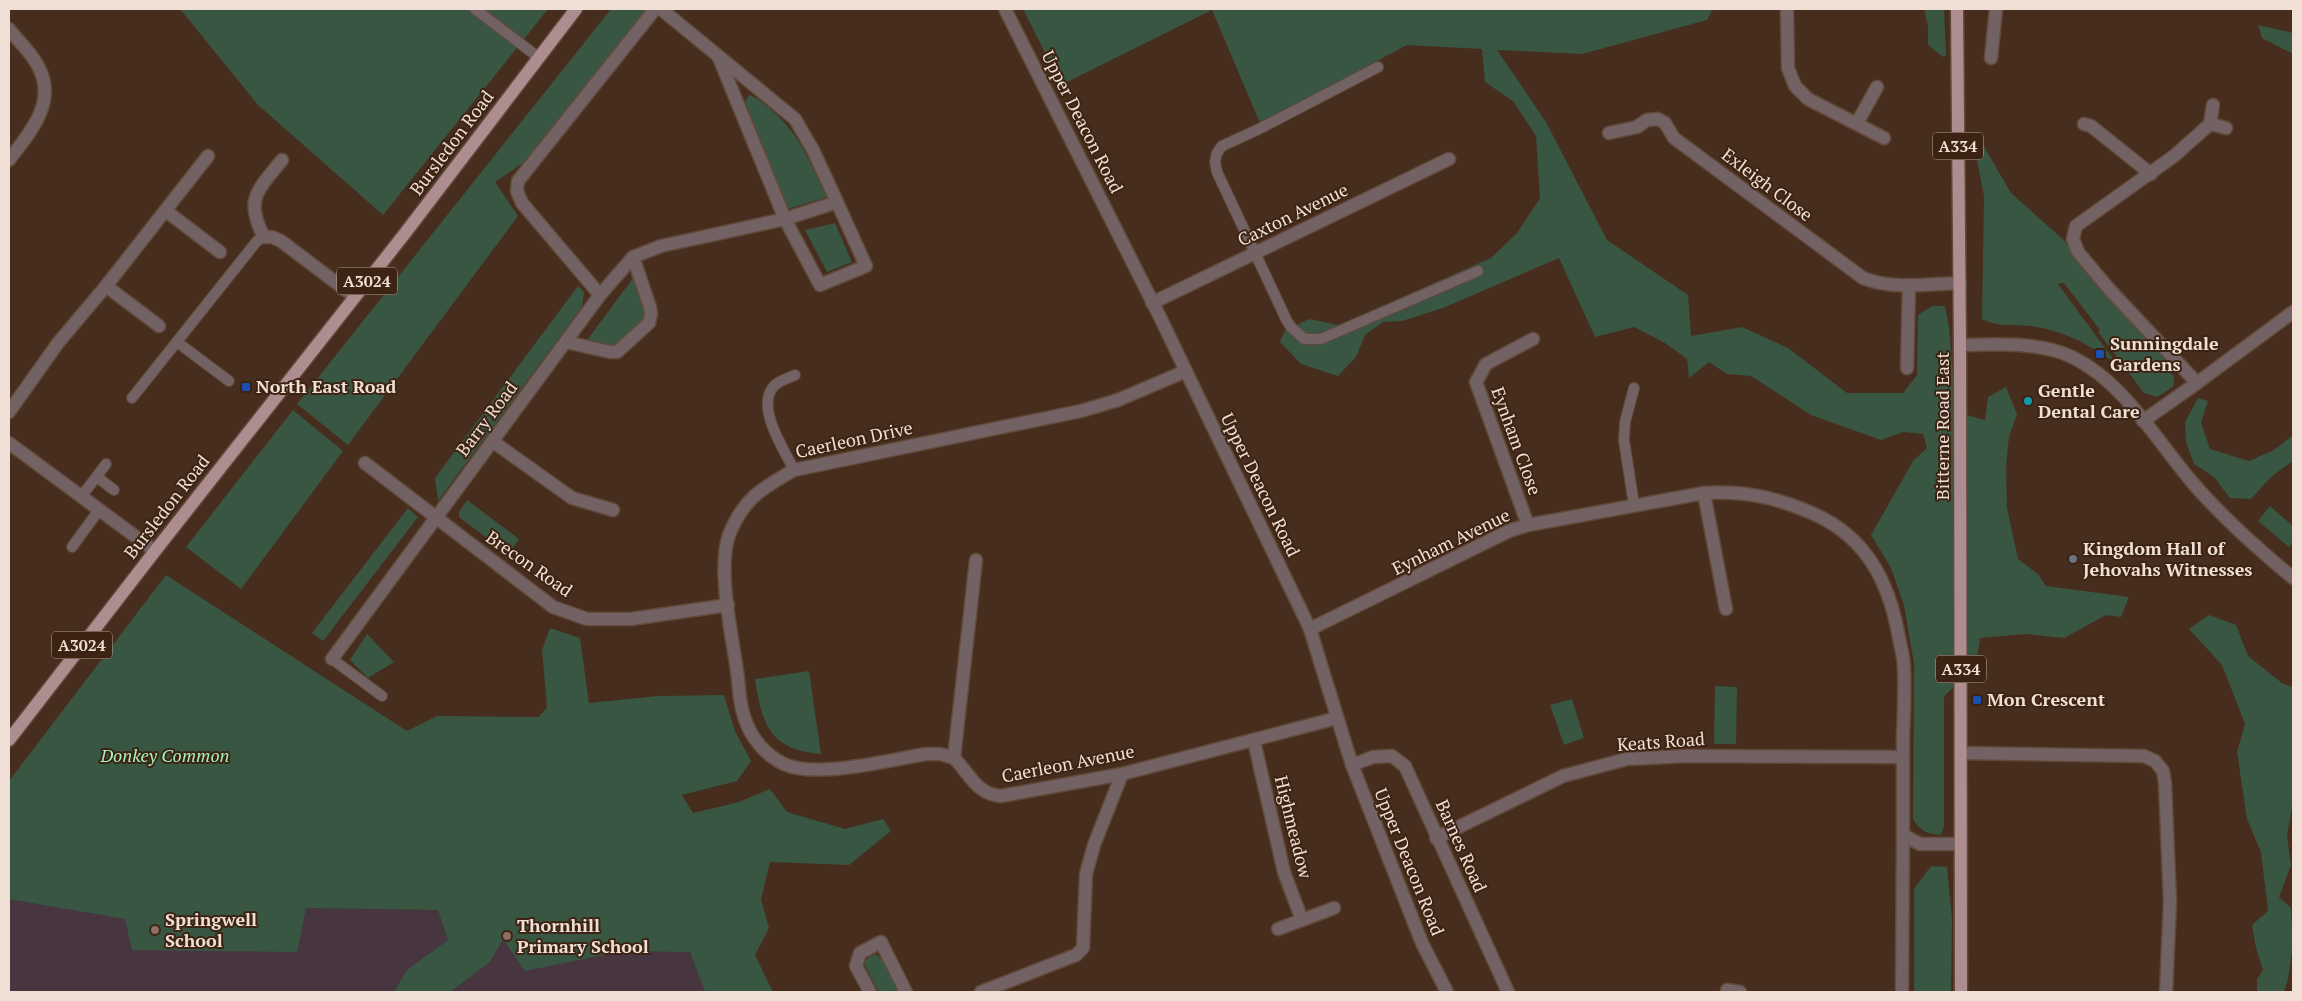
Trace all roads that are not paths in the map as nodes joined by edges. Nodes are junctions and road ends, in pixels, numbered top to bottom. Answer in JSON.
{"nodes":[{"id":1,"x":475,"y":9,"type":"edge"},
{"id":2,"x":576,"y":9,"type":"edge"},
{"id":3,"x":655,"y":9,"type":"edge"},
{"id":4,"x":661,"y":9,"type":"edge"},
{"id":5,"x":1005,"y":9,"type":"edge"},
{"id":6,"x":1787,"y":9,"type":"edge"},
{"id":7,"x":1957,"y":9,"type":"edge"},
{"id":8,"x":1996,"y":9,"type":"edge"},
{"id":9,"x":9,"y":29,"type":"edge"},
{"id":10,"x":719,"y":56,"type":"junction"},
{"id":11,"x":538,"y":57,"type":"junction"},
{"id":12,"x":1991,"y":58,"type":"dead end"},
{"id":13,"x":1378,"y":67,"type":"dead end"},
{"id":14,"x":1877,"y":87,"type":"dead end"},
{"id":15,"x":2213,"y":105,"type":"dead end"},
{"id":16,"x":1857,"y":123,"type":"junction"},
{"id":17,"x":2084,"y":124,"type":"dead end"},
{"id":18,"x":2210,"y":124,"type":"junction"},
{"id":19,"x":2226,"y":128,"type":"dead end"},
{"id":20,"x":1609,"y":133,"type":"dead end"},
{"id":21,"x":1884,"y":138,"type":"dead end"},
{"id":22,"x":208,"y":156,"type":"dead end"},
{"id":23,"x":1448,"y":159,"type":"dead end"},
{"id":24,"x":9,"y":160,"type":"edge"},
{"id":25,"x":282,"y":160,"type":"dead end"},
{"id":26,"x":2151,"y":174,"type":"junction"},
{"id":27,"x":837,"y":202,"type":"junction"},
{"id":28,"x":166,"y":211,"type":"junction"},
{"id":29,"x":785,"y":218,"type":"junction"},
{"id":30,"x":264,"y":237,"type":"junction"},
{"id":31,"x":220,"y":252,"type":"dead end"},
{"id":32,"x":1256,"y":252,"type":"junction"},
{"id":33,"x":633,"y":257,"type":"junction"},
{"id":34,"x":1478,"y":272,"type":"dead end"},
{"id":35,"x":1960,"y":284,"type":"junction"},
{"id":36,"x":1909,"y":285,"type":"junction"},
{"id":37,"x":106,"y":286,"type":"junction"},
{"id":38,"x":600,"y":295,"type":"junction"},
{"id":39,"x":354,"y":297,"type":"junction"},
{"id":40,"x":1152,"y":303,"type":"junction"},
{"id":41,"x":2293,"y":312,"type":"edge"},
{"id":42,"x":159,"y":326,"type":"dead end"},
{"id":43,"x":1533,"y":339,"type":"dead end"},
{"id":44,"x":177,"y":342,"type":"junction"},
{"id":45,"x":566,"y":342,"type":"junction"},
{"id":46,"x":1960,"y":345,"type":"junction"},
{"id":47,"x":1907,"y":368,"type":"dead end"},
{"id":48,"x":1186,"y":371,"type":"junction"},
{"id":49,"x":795,"y":375,"type":"dead end"},
{"id":50,"x":229,"y":381,"type":"dead end"},
{"id":51,"x":2197,"y":383,"type":"junction"},
{"id":52,"x":1634,"y":388,"type":"dead end"},
{"id":53,"x":132,"y":398,"type":"dead end"},
{"id":54,"x":9,"y":412,"type":"edge"},
{"id":55,"x":2143,"y":421,"type":"junction"},
{"id":56,"x":492,"y":442,"type":"junction"},
{"id":57,"x":10,"y":445,"type":"edge"},
{"id":58,"x":364,"y":463,"type":"dead end"},
{"id":59,"x":106,"y":464,"type":"dead end"},
{"id":60,"x":794,"y":470,"type":"junction"},
{"id":61,"x":96,"y":477,"type":"junction"},
{"id":62,"x":114,"y":490,"type":"dead end"},
{"id":63,"x":1704,"y":493,"type":"junction"},
{"id":64,"x":81,"y":497,"type":"junction"},
{"id":65,"x":1634,"y":506,"type":"junction"},
{"id":66,"x":99,"y":510,"type":"junction"},
{"id":67,"x":614,"y":510,"type":"dead end"},
{"id":68,"x":436,"y":518,"type":"junction"},
{"id":69,"x":1528,"y":525,"type":"junction"},
{"id":70,"x":72,"y":548,"type":"dead end"},
{"id":71,"x":154,"y":551,"type":"junction"},
{"id":72,"x":976,"y":560,"type":"dead end"},
{"id":73,"x":2293,"y":578,"type":"edge"},
{"id":74,"x":728,"y":605,"type":"junction"},
{"id":75,"x":1726,"y":609,"type":"dead end"},
{"id":76,"x":1310,"y":629,"type":"junction"},
{"id":77,"x":332,"y":659,"type":"joint"},
{"id":78,"x":382,"y":696,"type":"dead end"},
{"id":79,"x":1337,"y":718,"type":"junction"},
{"id":80,"x":9,"y":740,"type":"edge"},
{"id":81,"x":1254,"y":741,"type":"junction"},
{"id":82,"x":1961,"y":753,"type":"junction"},
{"id":83,"x":1903,"y":757,"type":"junction"},
{"id":84,"x":954,"y":758,"type":"junction"},
{"id":85,"x":1352,"y":765,"type":"junction"},
{"id":86,"x":1122,"y":774,"type":"junction"},
{"id":87,"x":1903,"y":835,"type":"junction"},
{"id":88,"x":1436,"y":838,"type":"junction"},
{"id":89,"x":1961,"y":844,"type":"junction"},
{"id":90,"x":1334,"y":908,"type":"dead end"},
{"id":91,"x":1302,"y":920,"type":"junction"},
{"id":92,"x":1278,"y":929,"type":"dead end"},
{"id":93,"x":1726,"y":990,"type":"dead end"},
{"id":94,"x":870,"y":992,"type":"edge"},
{"id":95,"x":906,"y":992,"type":"edge"},
{"id":96,"x":981,"y":992,"type":"edge"},
{"id":97,"x":1447,"y":992,"type":"edge"},
{"id":98,"x":1508,"y":992,"type":"edge"},
{"id":99,"x":1740,"y":992,"type":"edge"},
{"id":100,"x":1902,"y":992,"type":"edge"},
{"id":101,"x":1961,"y":992,"type":"edge"},
{"id":102,"x":2166,"y":992,"type":"edge"}],
"edges":[{"from":1,"to":11,"type":"lane"},
{"from":2,"to":11,"type":"main road","name":"Bursledon Road","number":"A3024"},
{"from":3,"to":38,"type":"street"},
{"from":4,"to":10,"type":"street"},
{"from":5,"to":40,"type":"street","name":"Upper Deacon Road"},
{"from":6,"to":16,"type":"street"},
{"from":7,"to":35,"type":"main road","name":"Bitterne Road East","number":"A334"},
{"from":8,"to":12,"type":"street"},
{"from":9,"to":24,"type":"street"},
{"from":10,"to":27,"type":"street"},
{"from":10,"to":29,"type":"street"},
{"from":11,"to":39,"type":"main road","name":"Bursledon Road","number":"A3024"},
{"from":13,"to":32,"type":"lane"},
{"from":14,"to":16,"type":"street"},
{"from":15,"to":18,"type":"street"},
{"from":16,"to":21,"type":"street"},
{"from":17,"to":26,"type":"street"},
{"from":18,"to":19,"type":"street"},
{"from":18,"to":26,"type":"street"},
{"from":20,"to":36,"type":"street","name":"Exleigh Close"},
{"from":22,"to":28,"type":"street"},
{"from":23,"to":32,"type":"street","name":"Caxton Avenue"},
{"from":25,"to":30,"type":"street"},
{"from":26,"to":51,"type":"street"},
{"from":27,"to":29,"type":"street","name":"Barry Road"},
{"from":27,"to":29,"type":"street"},
{"from":28,"to":31,"type":"street"},
{"from":28,"to":37,"type":"street"},
{"from":29,"to":33,"type":"street","name":"Barry Road"},
{"from":30,"to":39,"type":"street"},
{"from":30,"to":44,"type":"lane"},
{"from":32,"to":34,"type":"lane"},
{"from":32,"to":40,"type":"street","name":"Caxton Avenue"},
{"from":33,"to":38,"type":"street","name":"Barry Road"},
{"from":33,"to":45,"type":"street"},
{"from":35,"to":36,"type":"street","name":"Exleigh Close"},
{"from":35,"to":46,"type":"main road","name":"Bitterne Road East","number":"A334"},
{"from":36,"to":47,"type":"street"},
{"from":37,"to":42,"type":"street"},
{"from":37,"to":54,"type":"street"},
{"from":38,"to":45,"type":"street","name":"Barry Road"},
{"from":39,"to":71,"type":"main road","name":"Bursledon Road","number":"A3024"},
{"from":40,"to":48,"type":"street","name":"Upper Deacon Road"},
{"from":41,"to":51,"type":"street"},
{"from":43,"to":69,"type":"street","name":"Eynham Close"},
{"from":44,"to":50,"type":"lane"},
{"from":44,"to":53,"type":"lane"},
{"from":45,"to":56,"type":"street","name":"Barry Road"},
{"from":46,"to":55,"type":"street"},
{"from":46,"to":82,"type":"main road","name":"Bitterne Road East","number":"A334"},
{"from":48,"to":60,"type":"street","name":"Caerleon Drive"},
{"from":48,"to":76,"type":"street","name":"Upper Deacon Road"},
{"from":49,"to":60,"type":"lane"},
{"from":51,"to":55,"type":"street"},
{"from":52,"to":65,"type":"lane"},
{"from":55,"to":73,"type":"street"},
{"from":56,"to":67,"type":"street"},
{"from":56,"to":68,"type":"street","name":"Barry Road"},
{"from":57,"to":64,"type":"street"},
{"from":58,"to":68,"type":"street"},
{"from":59,"to":61,"type":"lane"},
{"from":60,"to":74,"type":"street","name":"Caerleon Drive"},
{"from":61,"to":62,"type":"lane"},
{"from":61,"to":64,"type":"lane"},
{"from":63,"to":65,"type":"street","name":"Eynham Avenue"},
{"from":63,"to":75,"type":"street"},
{"from":63,"to":83,"type":"street","name":"Eynham Avenue"},
{"from":64,"to":66,"type":"street"},
{"from":65,"to":69,"type":"street","name":"Eynham Avenue"},
{"from":66,"to":70,"type":"lane"},
{"from":66,"to":71,"type":"street"},
{"from":68,"to":74,"type":"street","name":"Brecon Road"},
{"from":68,"to":77,"type":"street","name":"Barry Road"},
{"from":69,"to":76,"type":"street","name":"Eynham Avenue"},
{"from":71,"to":80,"type":"main road","name":"Bursledon Road","number":"A3024"},
{"from":72,"to":84,"type":"street"},
{"from":74,"to":84,"type":"street","name":"Caerleon Drive"},
{"from":76,"to":79,"type":"street","name":"Upper Deacon Road"},
{"from":77,"to":78,"type":"lane"},
{"from":79,"to":81,"type":"street","name":"Caerleon Avenue"},
{"from":79,"to":85,"type":"street","name":"Upper Deacon Road"},
{"from":81,"to":86,"type":"street","name":"Caerleon Avenue"},
{"from":81,"to":91,"type":"street","name":"Highmeadow"},
{"from":82,"to":89,"type":"main road","name":"Bitterne Road East","number":"A334"},
{"from":82,"to":102,"type":"street"},
{"from":83,"to":87,"type":"street"},
{"from":83,"to":88,"type":"street","name":"Keats Road"},
{"from":84,"to":86,"type":"street","name":"Caerleon Avenue"},
{"from":85,"to":88,"type":"street","name":"Barnes Road"},
{"from":85,"to":97,"type":"street","name":"Upper Deacon Road"},
{"from":86,"to":96,"type":"street"},
{"from":87,"to":89,"type":"street"},
{"from":87,"to":100,"type":"street"},
{"from":88,"to":98,"type":"street","name":"Barnes Road"},
{"from":89,"to":101,"type":"main road","name":"Bitterne Road East","number":"A334"},
{"from":90,"to":91,"type":"street"},
{"from":91,"to":92,"type":"street"},
{"from":93,"to":99,"type":"street"},
{"from":94,"to":95,"type":"street"}]}
